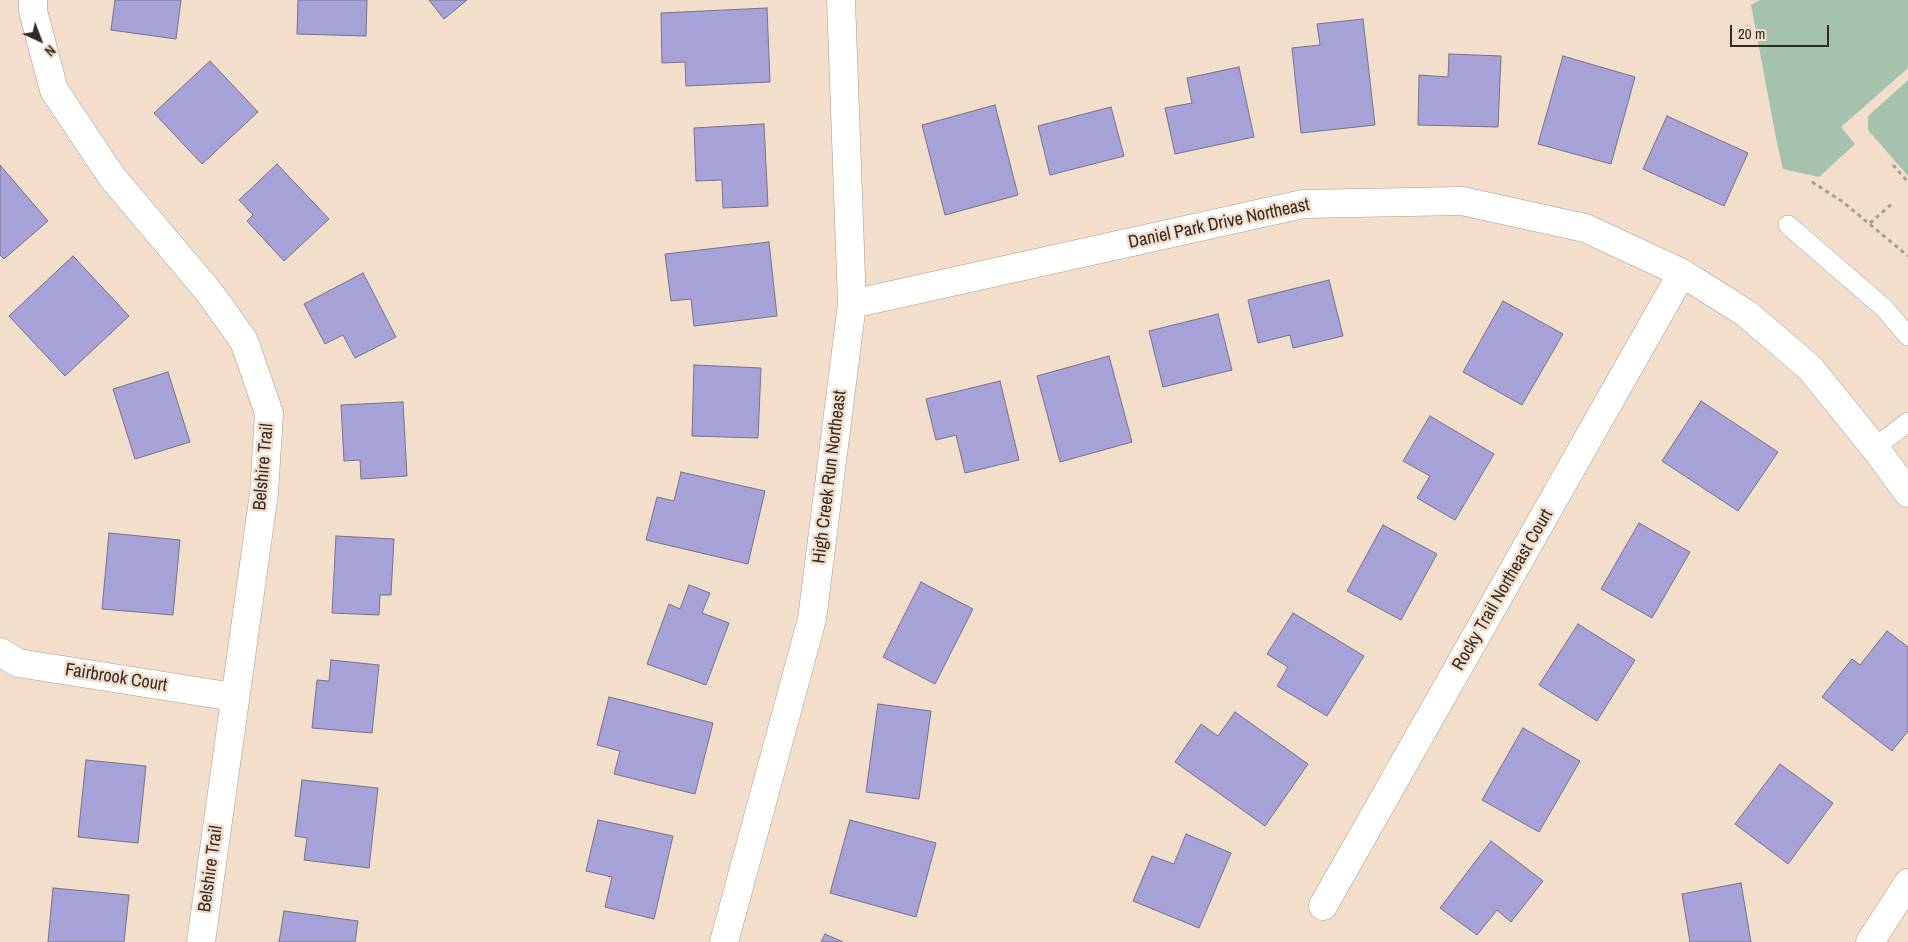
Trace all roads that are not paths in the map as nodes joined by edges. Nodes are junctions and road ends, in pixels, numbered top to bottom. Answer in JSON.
{"nodes":[{"id":1,"x":33,"y":0,"type":"edge"},
{"id":2,"x":841,"y":0,"type":"edge"},
{"id":3,"x":1788,"y":225,"type":"dead end"},
{"id":4,"x":1682,"y":273,"type":"junction"},
{"id":5,"x":852,"y":304,"type":"junction"},
{"id":6,"x":1908,"y":336,"type":"edge"},
{"id":7,"x":1908,"y":422,"type":"edge"},
{"id":8,"x":1874,"y":448,"type":"junction"},
{"id":9,"x":1908,"y":493,"type":"edge"},
{"id":10,"x":0,"y":652,"type":"edge"},
{"id":11,"x":234,"y":697,"type":"junction"},
{"id":12,"x":1908,"y":883,"type":"edge"},
{"id":13,"x":1323,"y":906,"type":"dead end"},
{"id":14,"x":201,"y":942,"type":"edge"},
{"id":15,"x":724,"y":942,"type":"edge"},
{"id":16,"x":1870,"y":942,"type":"edge"}],
"edges":[{"from":1,"to":11,"type":"street","name":"Belshire Trail"},
{"from":2,"to":5,"type":"street","name":"High Creek Run Northeast"},
{"from":3,"to":6,"type":"lane"},
{"from":4,"to":5,"type":"street","name":"Daniel Park Drive Northeast"},
{"from":4,"to":8,"type":"street","name":"Daniel Park Drive Northeast"},
{"from":4,"to":13,"type":"street","name":"Rocky Trail Northeast Court"},
{"from":5,"to":15,"type":"street","name":"High Creek Run Northeast"},
{"from":7,"to":8,"type":"lane"},
{"from":8,"to":9,"type":"street","name":"Daniel Park Drive Northeast"},
{"from":10,"to":11,"type":"street","name":"Fairbrook Court"},
{"from":11,"to":14,"type":"street","name":"Belshire Trail"},
{"from":12,"to":16,"type":"street"}]}
